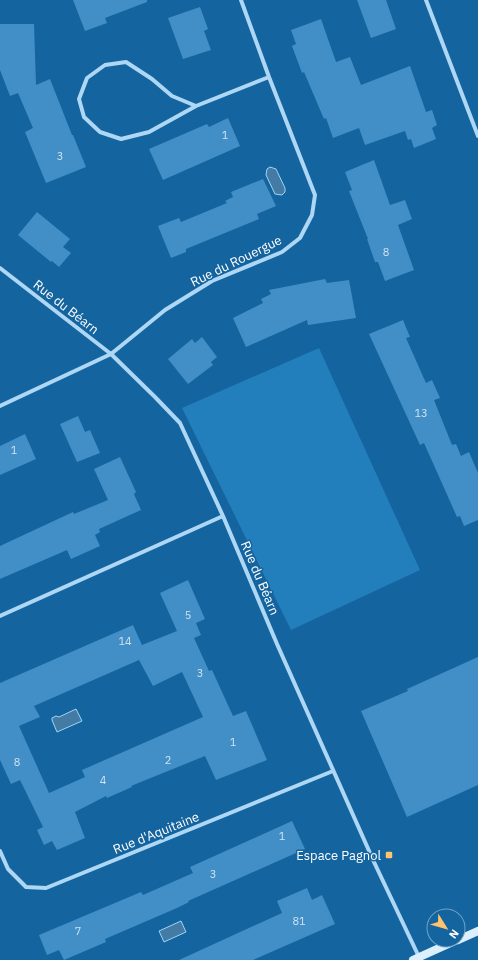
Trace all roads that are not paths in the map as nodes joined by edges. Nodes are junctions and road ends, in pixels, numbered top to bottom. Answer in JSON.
{"nodes":[{"id":1,"x":241,"y":0,"type":"edge"},
{"id":2,"x":426,"y":0,"type":"edge"},
{"id":3,"x":269,"y":77,"type":"junction"},
{"id":4,"x":196,"y":106,"type":"junction"},
{"id":5,"x":478,"y":136,"type":"edge"},
{"id":6,"x":0,"y":268,"type":"edge"},
{"id":7,"x":111,"y":354,"type":"junction"},
{"id":8,"x":0,"y":406,"type":"edge"},
{"id":9,"x":223,"y":516,"type":"junction"},
{"id":10,"x":0,"y":616,"type":"edge"},
{"id":11,"x":333,"y":771,"type":"junction"},
{"id":12,"x":0,"y":851,"type":"edge"},
{"id":13,"x":478,"y":931,"type":"edge"},
{"id":14,"x":466,"y":936,"type":"edge"},
{"id":15,"x":440,"y":948,"type":"edge"},
{"id":16,"x":416,"y":959,"type":"edge"}],
"edges":[{"from":1,"to":3,"type":"street","name":"Rue du Rouergue"},
{"from":2,"to":5,"type":"street"},
{"from":3,"to":4,"type":"street"},
{"from":3,"to":7,"type":"street","name":"Rue du Rouergue"},
{"from":4,"to":4,"type":"street"},
{"from":6,"to":7,"type":"street","name":"Rue du Béarn"},
{"from":7,"to":8,"type":"street","name":"Rue du Rouergue"},
{"from":7,"to":9,"type":"street","name":"Rue du Béarn"},
{"from":9,"to":10,"type":"street"},
{"from":9,"to":11,"type":"street","name":"Rue du Béarn"},
{"from":11,"to":12,"type":"street","name":"Rue d'Aquitaine"},
{"from":11,"to":16,"type":"street","name":"Rue du Béarn"},
{"from":13,"to":14,"type":"street"},
{"from":15,"to":16,"type":"street"}]}
